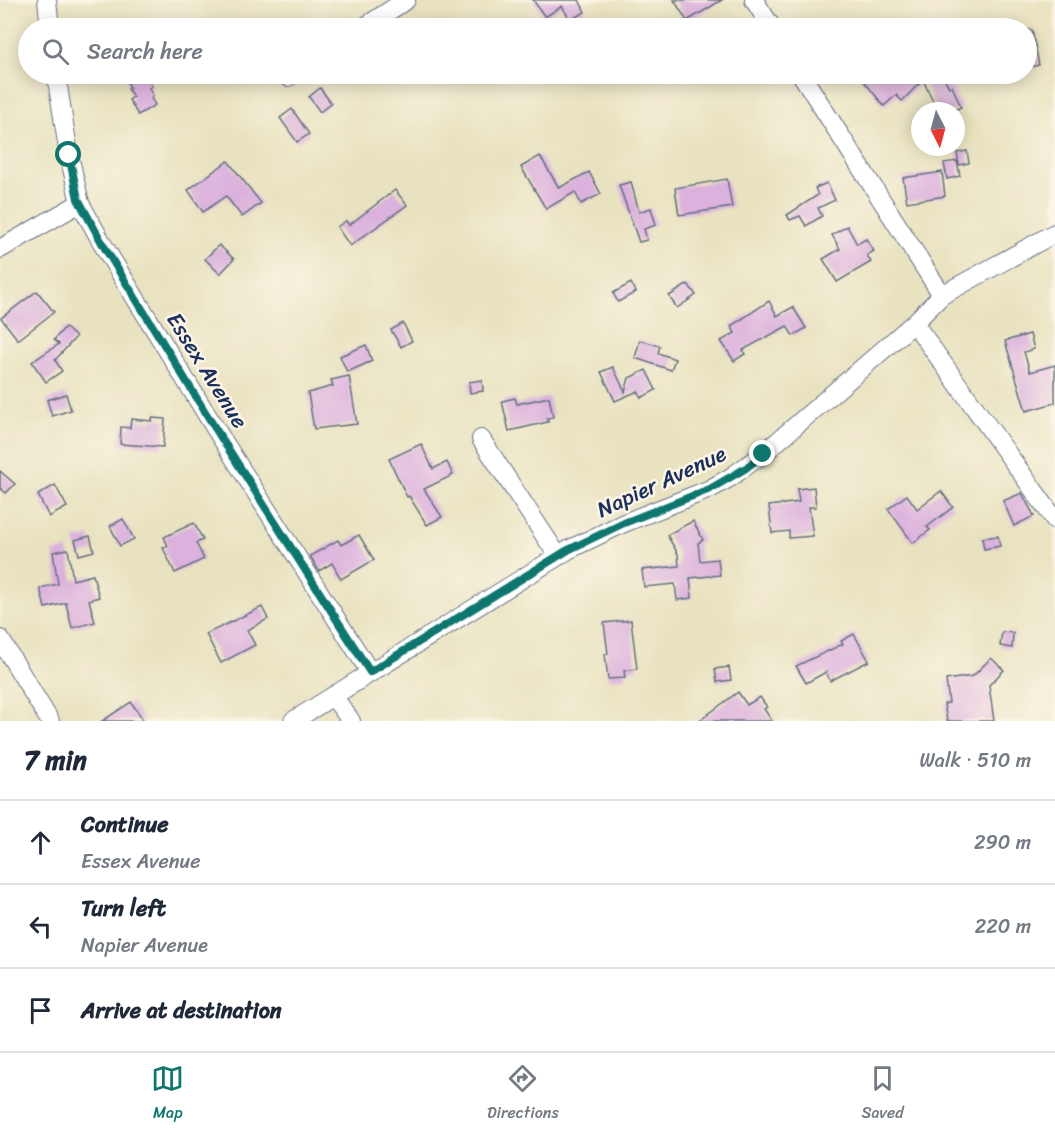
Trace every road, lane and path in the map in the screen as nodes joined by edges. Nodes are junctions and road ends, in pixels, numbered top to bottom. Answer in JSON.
{"nodes":[{"id":1,"x":47,"y":0,"type":"edge"},
{"id":2,"x":406,"y":0,"type":"edge"},
{"id":3,"x":754,"y":0,"type":"edge"},
{"id":4,"x":49,"y":18,"type":"edge"},
{"id":5,"x":378,"y":18,"type":"edge"},
{"id":6,"x":766,"y":18,"type":"edge"},
{"id":7,"x":58,"y":84,"type":"edge"},
{"id":8,"x":807,"y":84,"type":"edge"},
{"id":9,"x":80,"y":203,"type":"junction"},
{"id":10,"x":1055,"y":233,"type":"edge"},
{"id":11,"x":0,"y":249,"type":"edge"},
{"id":12,"x":942,"y":295,"type":"junction"},
{"id":13,"x":914,"y":323,"type":"junction"},
{"id":14,"x":481,"y":439,"type":"dead end"},
{"id":15,"x":1055,"y":519,"type":"edge"},
{"id":16,"x":558,"y":556,"type":"junction"},
{"id":17,"x":0,"y":639,"type":"edge"},
{"id":18,"x":370,"y":672,"type":"junction"},
{"id":19,"x":333,"y":696,"type":"junction"},
{"id":20,"x":50,"y":721,"type":"edge"},
{"id":21,"x":292,"y":721,"type":"edge"},
{"id":22,"x":351,"y":721,"type":"edge"}],
"edges":[{"from":1,"to":4,"type":"street"},
{"from":2,"to":5,"type":"street"},
{"from":3,"to":6,"type":"street"},
{"from":7,"to":9,"type":"street","name":"Essex Avenue"},
{"from":8,"to":12,"type":"street"},
{"from":9,"to":11,"type":"street"},
{"from":9,"to":18,"type":"street","name":"Essex Avenue"},
{"from":10,"to":12,"type":"street","name":"Napier Avenue"},
{"from":12,"to":13,"type":"street","name":"Napier Avenue"},
{"from":13,"to":15,"type":"street"},
{"from":13,"to":16,"type":"street","name":"Napier Avenue"},
{"from":14,"to":16,"type":"street"},
{"from":16,"to":18,"type":"street","name":"Napier Avenue"},
{"from":17,"to":20,"type":"street"},
{"from":18,"to":19,"type":"street","name":"Napier Avenue"},
{"from":19,"to":21,"type":"street","name":"Napier Avenue"},
{"from":19,"to":22,"type":"street"}]}
